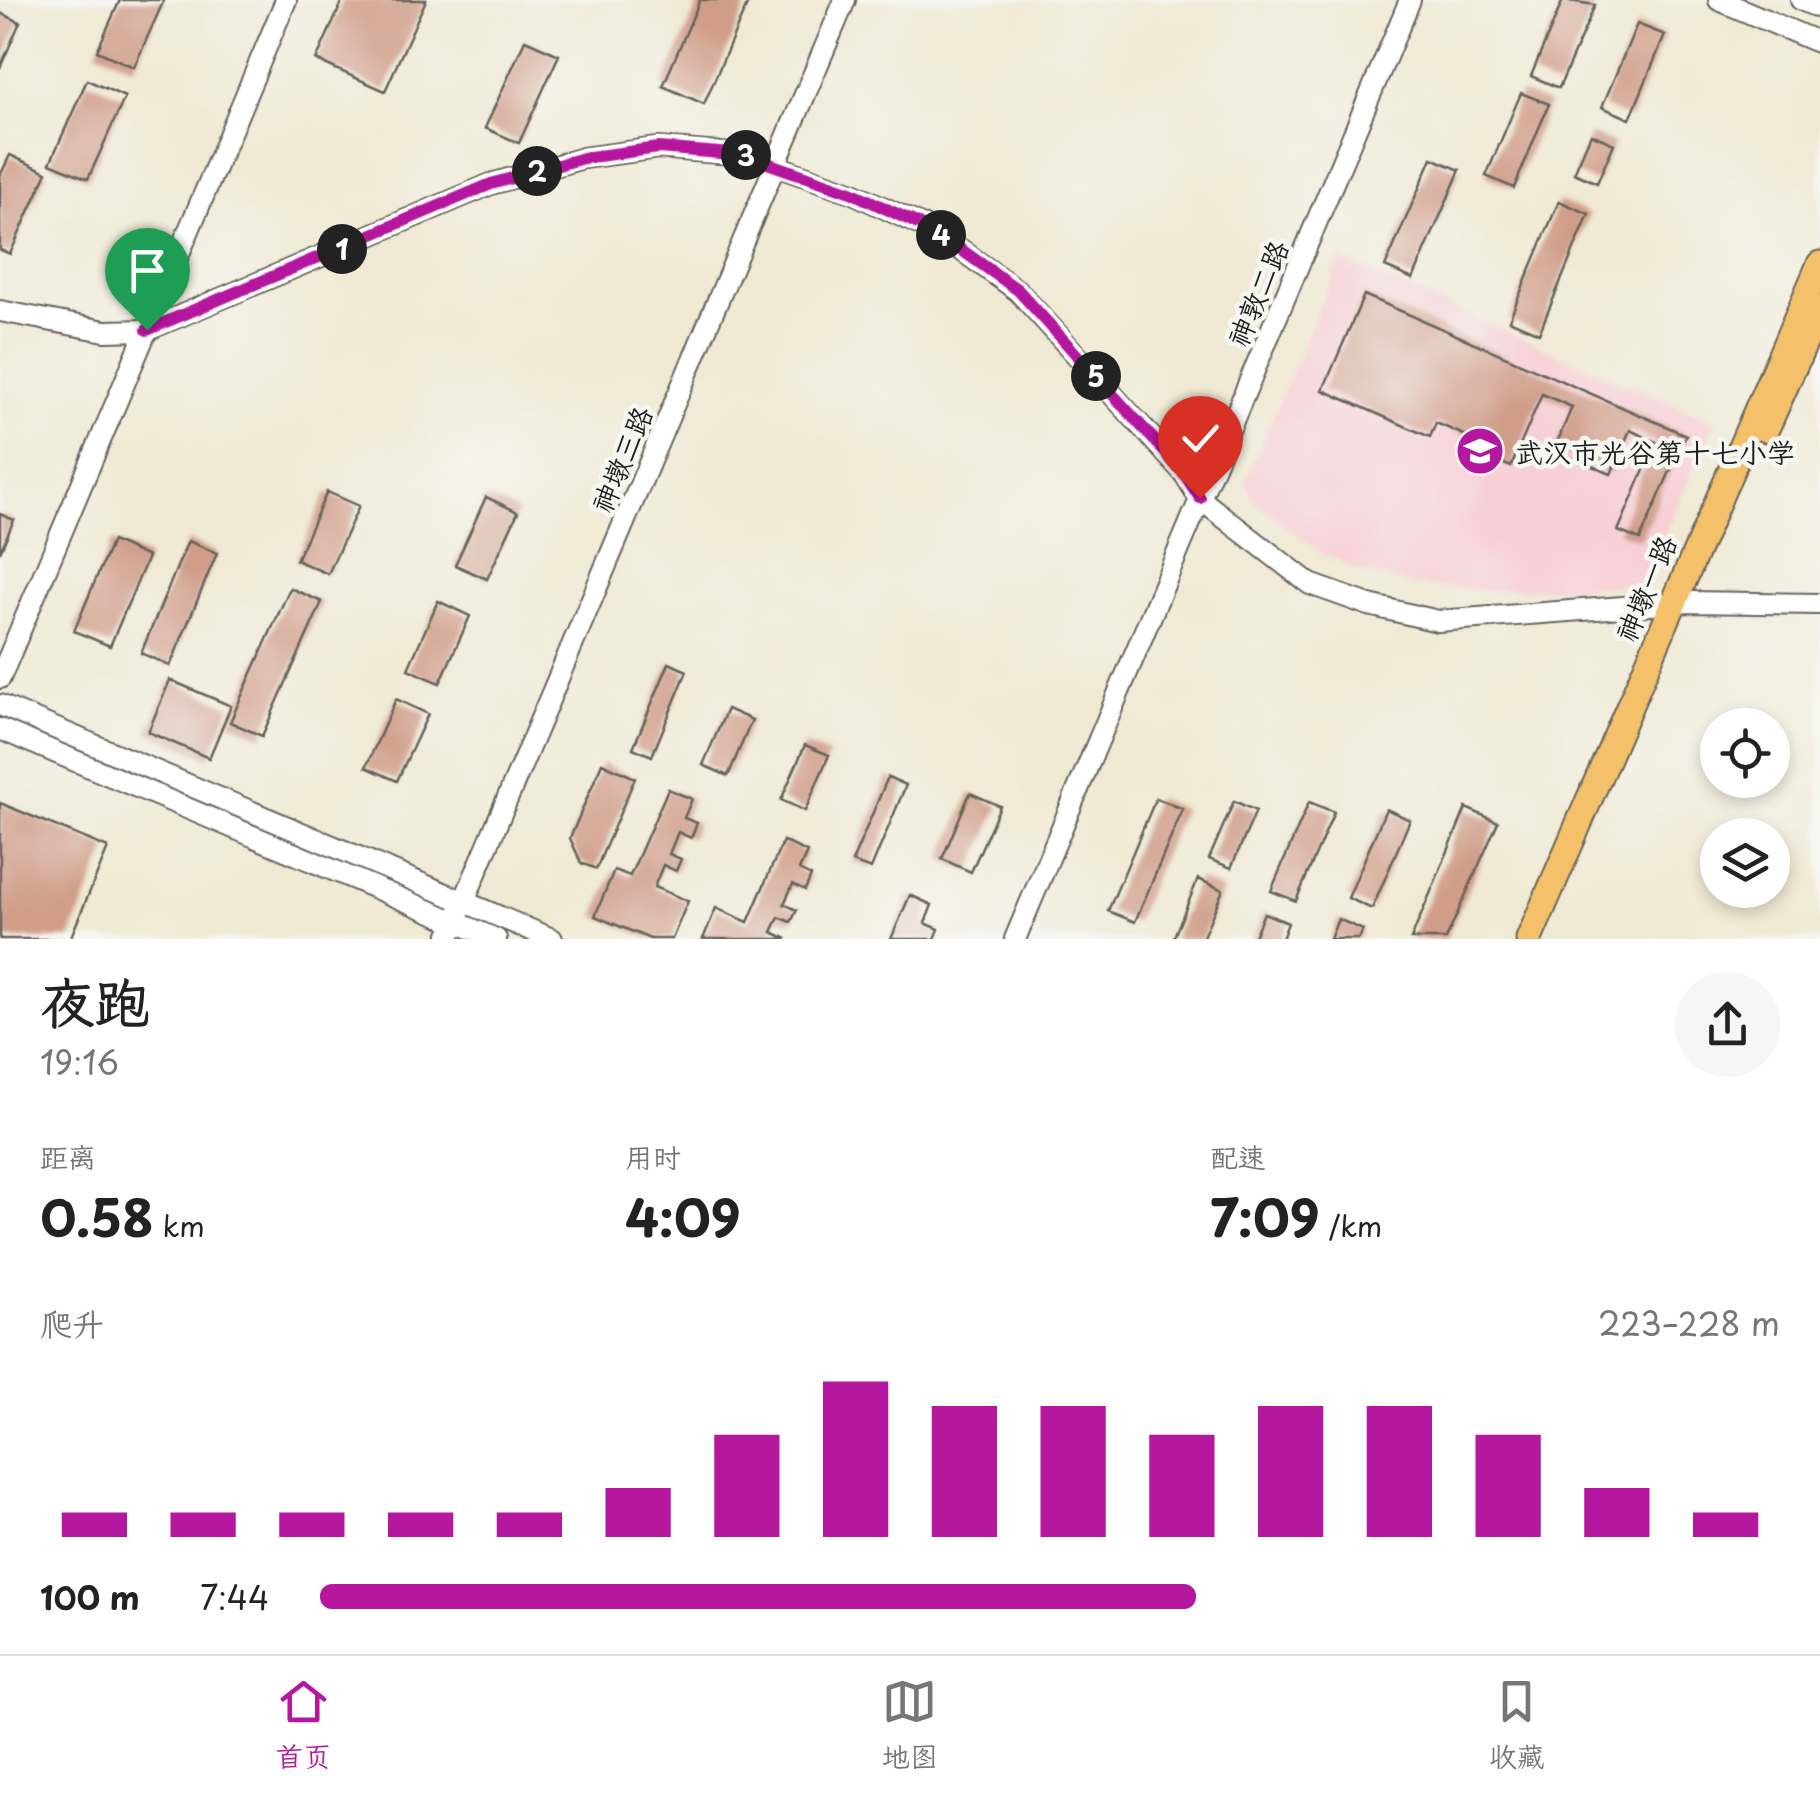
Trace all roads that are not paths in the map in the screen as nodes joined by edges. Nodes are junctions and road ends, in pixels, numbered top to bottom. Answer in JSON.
{"nodes":[{"id":1,"x":286,"y":0,"type":"edge"},
{"id":2,"x":845,"y":0,"type":"edge"},
{"id":3,"x":1410,"y":0,"type":"edge"},
{"id":4,"x":1719,"y":0,"type":"edge"},
{"id":5,"x":1801,"y":0,"type":"edge"},
{"id":6,"x":1820,"y":8,"type":"edge"},
{"id":7,"x":1820,"y":43,"type":"edge"},
{"id":8,"x":775,"y":165,"type":"junction"},
{"id":9,"x":1820,"y":264,"type":"edge"},
{"id":10,"x":1820,"y":308,"type":"edge"},
{"id":11,"x":0,"y":311,"type":"edge"},
{"id":12,"x":147,"y":330,"type":"junction"},
{"id":13,"x":1200,"y":498,"type":"junction"},
{"id":14,"x":1679,"y":604,"type":"junction"},
{"id":15,"x":1820,"y":604,"type":"edge"},
{"id":16,"x":0,"y":678,"type":"edge"},
{"id":17,"x":0,"y":704,"type":"edge"},
{"id":18,"x":0,"y":728,"type":"edge"},
{"id":19,"x":464,"y":901,"type":"junction"},
{"id":20,"x":452,"y":930,"type":"edge"},
{"id":21,"x":496,"y":939,"type":"edge"},
{"id":22,"x":552,"y":939,"type":"edge"},
{"id":23,"x":1015,"y":939,"type":"edge"},
{"id":24,"x":1529,"y":939,"type":"edge"},
{"id":25,"x":1547,"y":939,"type":"edge"}],
"edges":[{"from":1,"to":12,"type":"street"},
{"from":2,"to":8,"type":"street","name":"神墩三路"},
{"from":3,"to":13,"type":"street","name":"神敦二路"},
{"from":4,"to":7,"type":"street"},
{"from":5,"to":6,"type":"street"},
{"from":8,"to":12,"type":"street"},
{"from":8,"to":13,"type":"street"},
{"from":8,"to":19,"type":"street","name":"神墩三路"},
{"from":9,"to":14,"type":"main road","name":"神墩一路"},
{"from":10,"to":14,"type":"main road","name":"神墩一路"},
{"from":11,"to":12,"type":"street"},
{"from":12,"to":16,"type":"street"},
{"from":13,"to":14,"type":"street"},
{"from":13,"to":23,"type":"street","name":"神敦二路"},
{"from":14,"to":15,"type":"street"},
{"from":14,"to":24,"type":"main road","name":"神墩一路"},
{"from":14,"to":25,"type":"main road","name":"神墩一路"},
{"from":17,"to":19,"type":"street"},
{"from":18,"to":20,"type":"street"},
{"from":19,"to":20,"type":"street","name":"神墩三路"},
{"from":19,"to":22,"type":"street"},
{"from":20,"to":21,"type":"street"}]}
